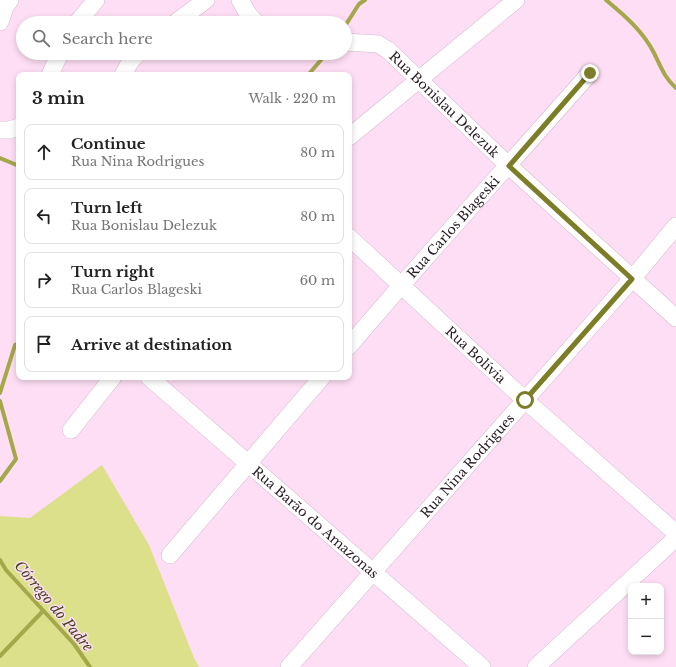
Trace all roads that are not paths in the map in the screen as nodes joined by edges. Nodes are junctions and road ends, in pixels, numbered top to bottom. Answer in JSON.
{"nodes":[{"id":1,"x":10,"y":0,"type":"edge"},
{"id":2,"x":96,"y":0,"type":"edge"},
{"id":3,"x":206,"y":0,"type":"edge"},
{"id":4,"x":240,"y":0,"type":"edge"},
{"id":5,"x":516,"y":0,"type":"edge"},
{"id":6,"x":83,"y":16,"type":"edge"},
{"id":7,"x":184,"y":16,"type":"edge"},
{"id":8,"x":250,"y":16,"type":"edge"},
{"id":9,"x":0,"y":22,"type":"edge"},
{"id":10,"x":352,"y":42,"type":"edge"},
{"id":11,"x":57,"y":60,"type":"edge"},
{"id":12,"x":132,"y":60,"type":"edge"},
{"id":13,"x":51,"y":72,"type":"edge"},
{"id":14,"x":125,"y":72,"type":"edge"},
{"id":15,"x":590,"y":73,"type":"dead end"},
{"id":16,"x":419,"y":79,"type":"junction"},
{"id":17,"x":16,"y":128,"type":"edge"},
{"id":18,"x":0,"y":130,"type":"edge"},
{"id":19,"x":352,"y":135,"type":"edge"},
{"id":20,"x":509,"y":166,"type":"junction"},
{"id":21,"x":676,"y":226,"type":"edge"},
{"id":22,"x":352,"y":240,"type":"edge"},
{"id":23,"x":632,"y":279,"type":"junction"},
{"id":24,"x":401,"y":284,"type":"junction"},
{"id":25,"x":676,"y":318,"type":"edge"},
{"id":26,"x":352,"y":342,"type":"edge"},
{"id":27,"x":111,"y":380,"type":"edge"},
{"id":28,"x":152,"y":380,"type":"edge"},
{"id":29,"x":319,"y":380,"type":"edge"},
{"id":30,"x":525,"y":400,"type":"junction"},
{"id":31,"x":71,"y":430,"type":"dead end"},
{"id":32,"x":248,"y":464,"type":"junction"},
{"id":33,"x":676,"y":533,"type":"edge"},
{"id":34,"x":676,"y":538,"type":"edge"},
{"id":35,"x":170,"y":555,"type":"dead end"},
{"id":36,"x":374,"y":571,"type":"junction"},
{"id":37,"x":289,"y":667,"type":"edge"},
{"id":38,"x":482,"y":667,"type":"edge"},
{"id":39,"x":536,"y":667,"type":"edge"}],
"edges":[{"from":1,"to":9,"type":"street"},
{"from":2,"to":6,"type":"street"},
{"from":3,"to":7,"type":"street"},
{"from":4,"to":8,"type":"street"},
{"from":5,"to":16,"type":"street"},
{"from":10,"to":16,"type":"street","name":"Rua Bonislau Delezuk"},
{"from":11,"to":13,"type":"street"},
{"from":12,"to":14,"type":"street"},
{"from":15,"to":20,"type":"street","name":"Rua Carlos Blageski"},
{"from":16,"to":19,"type":"street"},
{"from":16,"to":20,"type":"street","name":"Rua Bonislau Delezuk"},
{"from":17,"to":18,"type":"street"},
{"from":20,"to":23,"type":"street","name":"Rua Bonislau Delezuk"},
{"from":20,"to":24,"type":"street","name":"Rua Carlos Blageski"},
{"from":21,"to":23,"type":"street","name":"Rua Nina Rodrigues"},
{"from":22,"to":24,"type":"street","name":"Rua Bolívia"},
{"from":23,"to":25,"type":"street","name":"Rua Bonislau Delezuk"},
{"from":23,"to":30,"type":"street","name":"Rua Nina Rodrigues"},
{"from":24,"to":26,"type":"street","name":"Rua Carlos Blageski"},
{"from":24,"to":30,"type":"street","name":"Rua Bolívia"},
{"from":27,"to":31,"type":"street"},
{"from":28,"to":32,"type":"street","name":"Rua Barão do Amazonas"},
{"from":29,"to":32,"type":"street"},
{"from":30,"to":33,"type":"street","name":"Rua Bolívia"},
{"from":30,"to":36,"type":"street","name":"Rua Nina Rodrigues"},
{"from":32,"to":35,"type":"street"},
{"from":32,"to":36,"type":"street","name":"Rua Barão do Amazonas"},
{"from":34,"to":39,"type":"street"},
{"from":36,"to":37,"type":"street","name":"Rua Nina Rodrigues"},
{"from":36,"to":38,"type":"street","name":"Rua Barão do Amazonas"}]}
